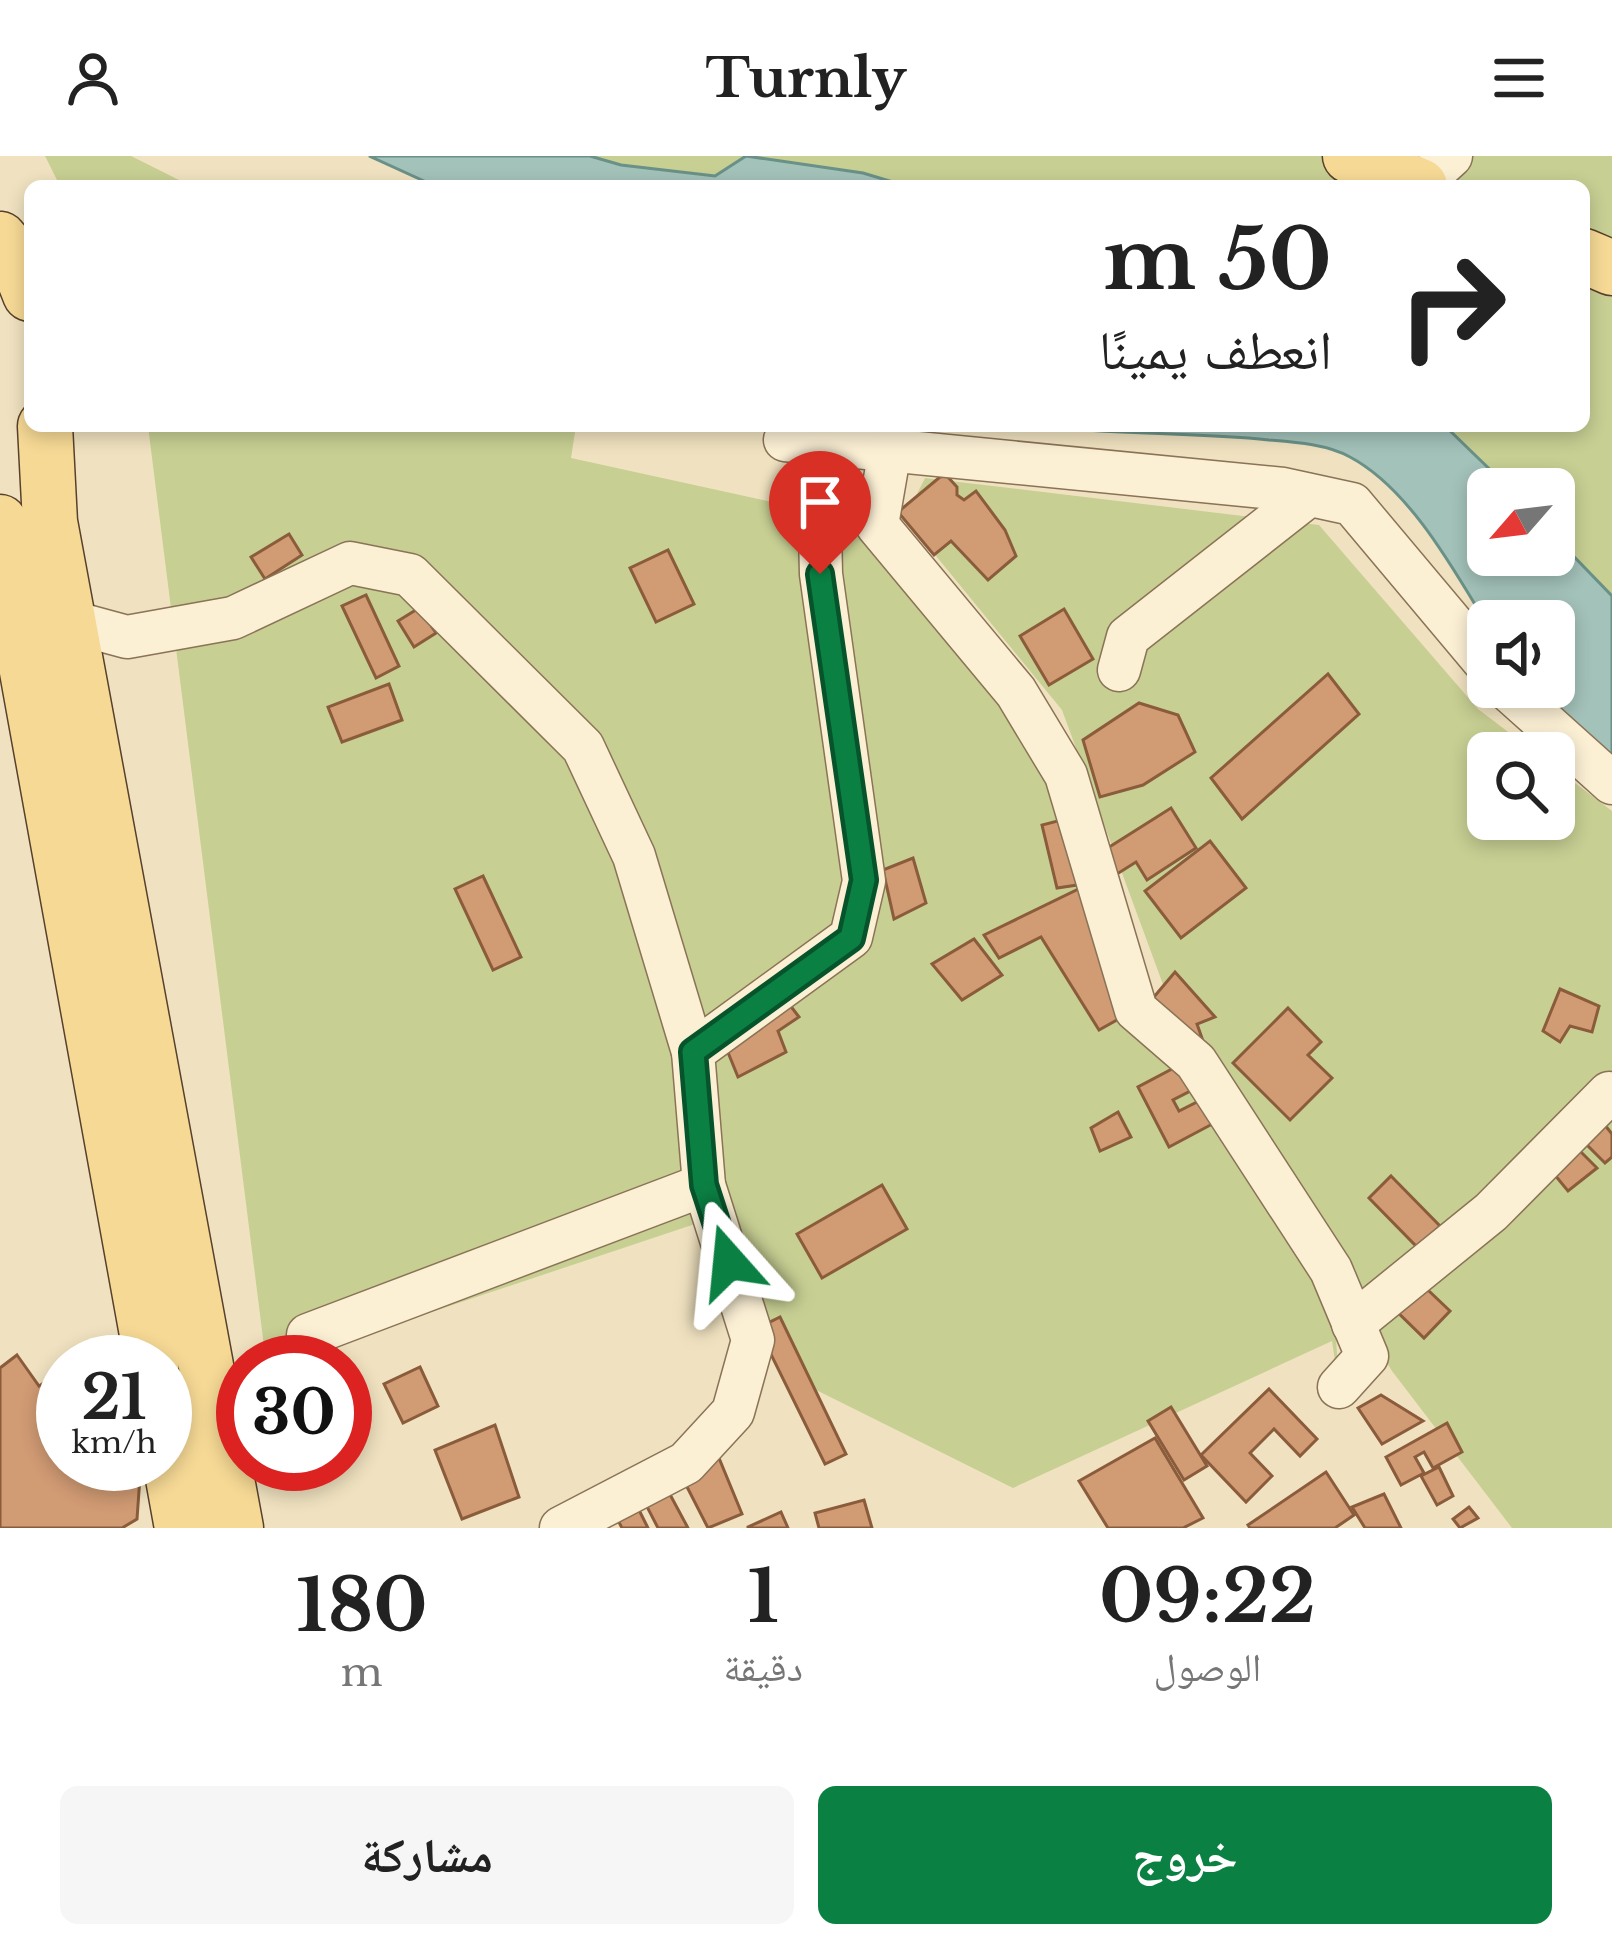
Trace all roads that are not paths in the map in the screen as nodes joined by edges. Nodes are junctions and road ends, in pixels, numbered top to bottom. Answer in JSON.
{"nodes":[{"id":1,"x":1350,"y":156,"type":"edge"},
{"id":2,"x":1451,"y":156,"type":"edge"},
{"id":3,"x":1405,"y":180,"type":"edge"},
{"id":4,"x":1425,"y":180,"type":"edge"},
{"id":5,"x":0,"y":239,"type":"edge"},
{"id":6,"x":24,"y":279,"type":"edge"},
{"id":7,"x":45,"y":432,"type":"edge"},
{"id":8,"x":890,"y":450,"type":"junction"},
{"id":9,"x":1309,"y":494,"type":"junction"},
{"id":10,"x":0,"y":523,"type":"edge"},
{"id":11,"x":68,"y":621,"type":"junction"},
{"id":12,"x":1467,"y":641,"type":"edge"},
{"id":13,"x":1119,"y":670,"type":"dead end"},
{"id":14,"x":1528,"y":708,"type":"edge"},
{"id":15,"x":1612,"y":783,"type":"edge"},
{"id":16,"x":693,"y":1052,"type":"junction"},
{"id":17,"x":1609,"y":1093,"type":"dead end"},
{"id":18,"x":704,"y":1185,"type":"junction"},
{"id":19,"x":1353,"y":1324,"type":"junction"},
{"id":20,"x":147,"y":1335,"type":"edge"},
{"id":21,"x":308,"y":1335,"type":"dead end"},
{"id":22,"x":1340,"y":1387,"type":"dead end"},
{"id":23,"x":175,"y":1491,"type":"edge"},
{"id":24,"x":182,"y":1528,"type":"edge"},
{"id":25,"x":236,"y":1528,"type":"edge"},
{"id":26,"x":560,"y":1528,"type":"edge"}],
"edges":[{"from":1,"to":3,"type":"main road"},
{"from":2,"to":4,"type":"street"},
{"from":5,"to":6,"type":"main road"},
{"from":7,"to":11,"type":"main road"},
{"from":8,"to":9,"type":"street"},
{"from":8,"to":16,"type":"street"},
{"from":8,"to":19,"type":"street"},
{"from":9,"to":12,"type":"street"},
{"from":9,"to":13,"type":"street"},
{"from":10,"to":20,"type":"main road"},
{"from":11,"to":16,"type":"street"},
{"from":11,"to":25,"type":"main road"},
{"from":14,"to":15,"type":"street"},
{"from":16,"to":18,"type":"street"},
{"from":17,"to":19,"type":"street"},
{"from":18,"to":21,"type":"street"},
{"from":18,"to":26,"type":"street"},
{"from":19,"to":22,"type":"street"},
{"from":23,"to":24,"type":"main road"}]}
